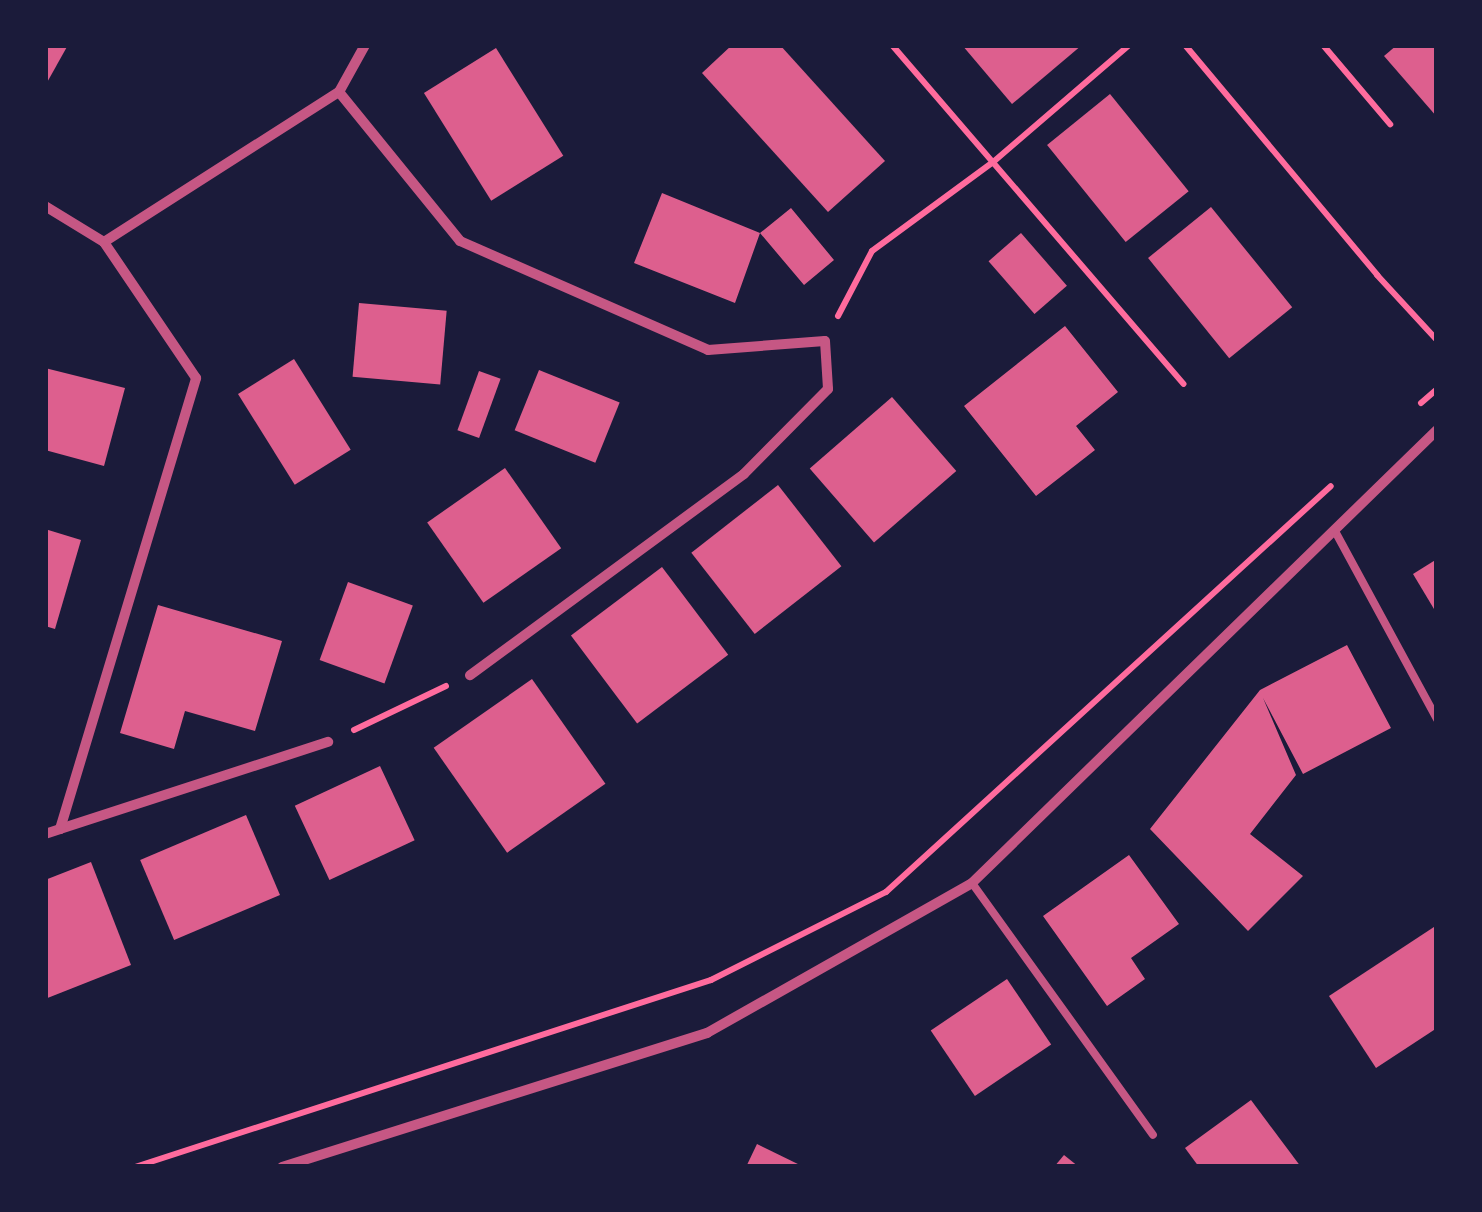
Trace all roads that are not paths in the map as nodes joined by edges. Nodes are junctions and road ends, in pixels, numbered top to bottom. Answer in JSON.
{"nodes":[{"id":1,"x":365,"y":45,"type":"edge"},
{"id":2,"x":339,"y":92,"type":"junction"},
{"id":3,"x":45,"y":206,"type":"edge"},
{"id":4,"x":104,"y":242,"type":"junction"},
{"id":5,"x":1437,"y":430,"type":"edge"},
{"id":6,"x":1336,"y":533,"type":"junction"},
{"id":7,"x":470,"y":674,"type":"road end"},
{"id":8,"x":1437,"y":719,"type":"edge"},
{"id":9,"x":328,"y":742,"type":"road end"},
{"id":10,"x":60,"y":829,"type":"junction"},
{"id":11,"x":45,"y":834,"type":"edge"},
{"id":12,"x":972,"y":883,"type":"junction"},
{"id":13,"x":1153,"y":1134,"type":"dead end"},
{"id":14,"x":322,"y":1161,"type":"edge"},
{"id":15,"x":282,"y":1167,"type":"edge"}],
"edges":[{"from":1,"to":2,"type":"street"},
{"from":2,"to":4,"type":"street"},
{"from":2,"to":7,"type":"street"},
{"from":3,"to":4,"type":"street"},
{"from":4,"to":10,"type":"street"},
{"from":5,"to":6,"type":"street"},
{"from":6,"to":8,"type":"lane"},
{"from":6,"to":12,"type":"street"},
{"from":9,"to":10,"type":"street"},
{"from":10,"to":11,"type":"street"},
{"from":12,"to":13,"type":"lane"},
{"from":12,"to":14,"type":"street"},
{"from":14,"to":15,"type":"street"}]}
